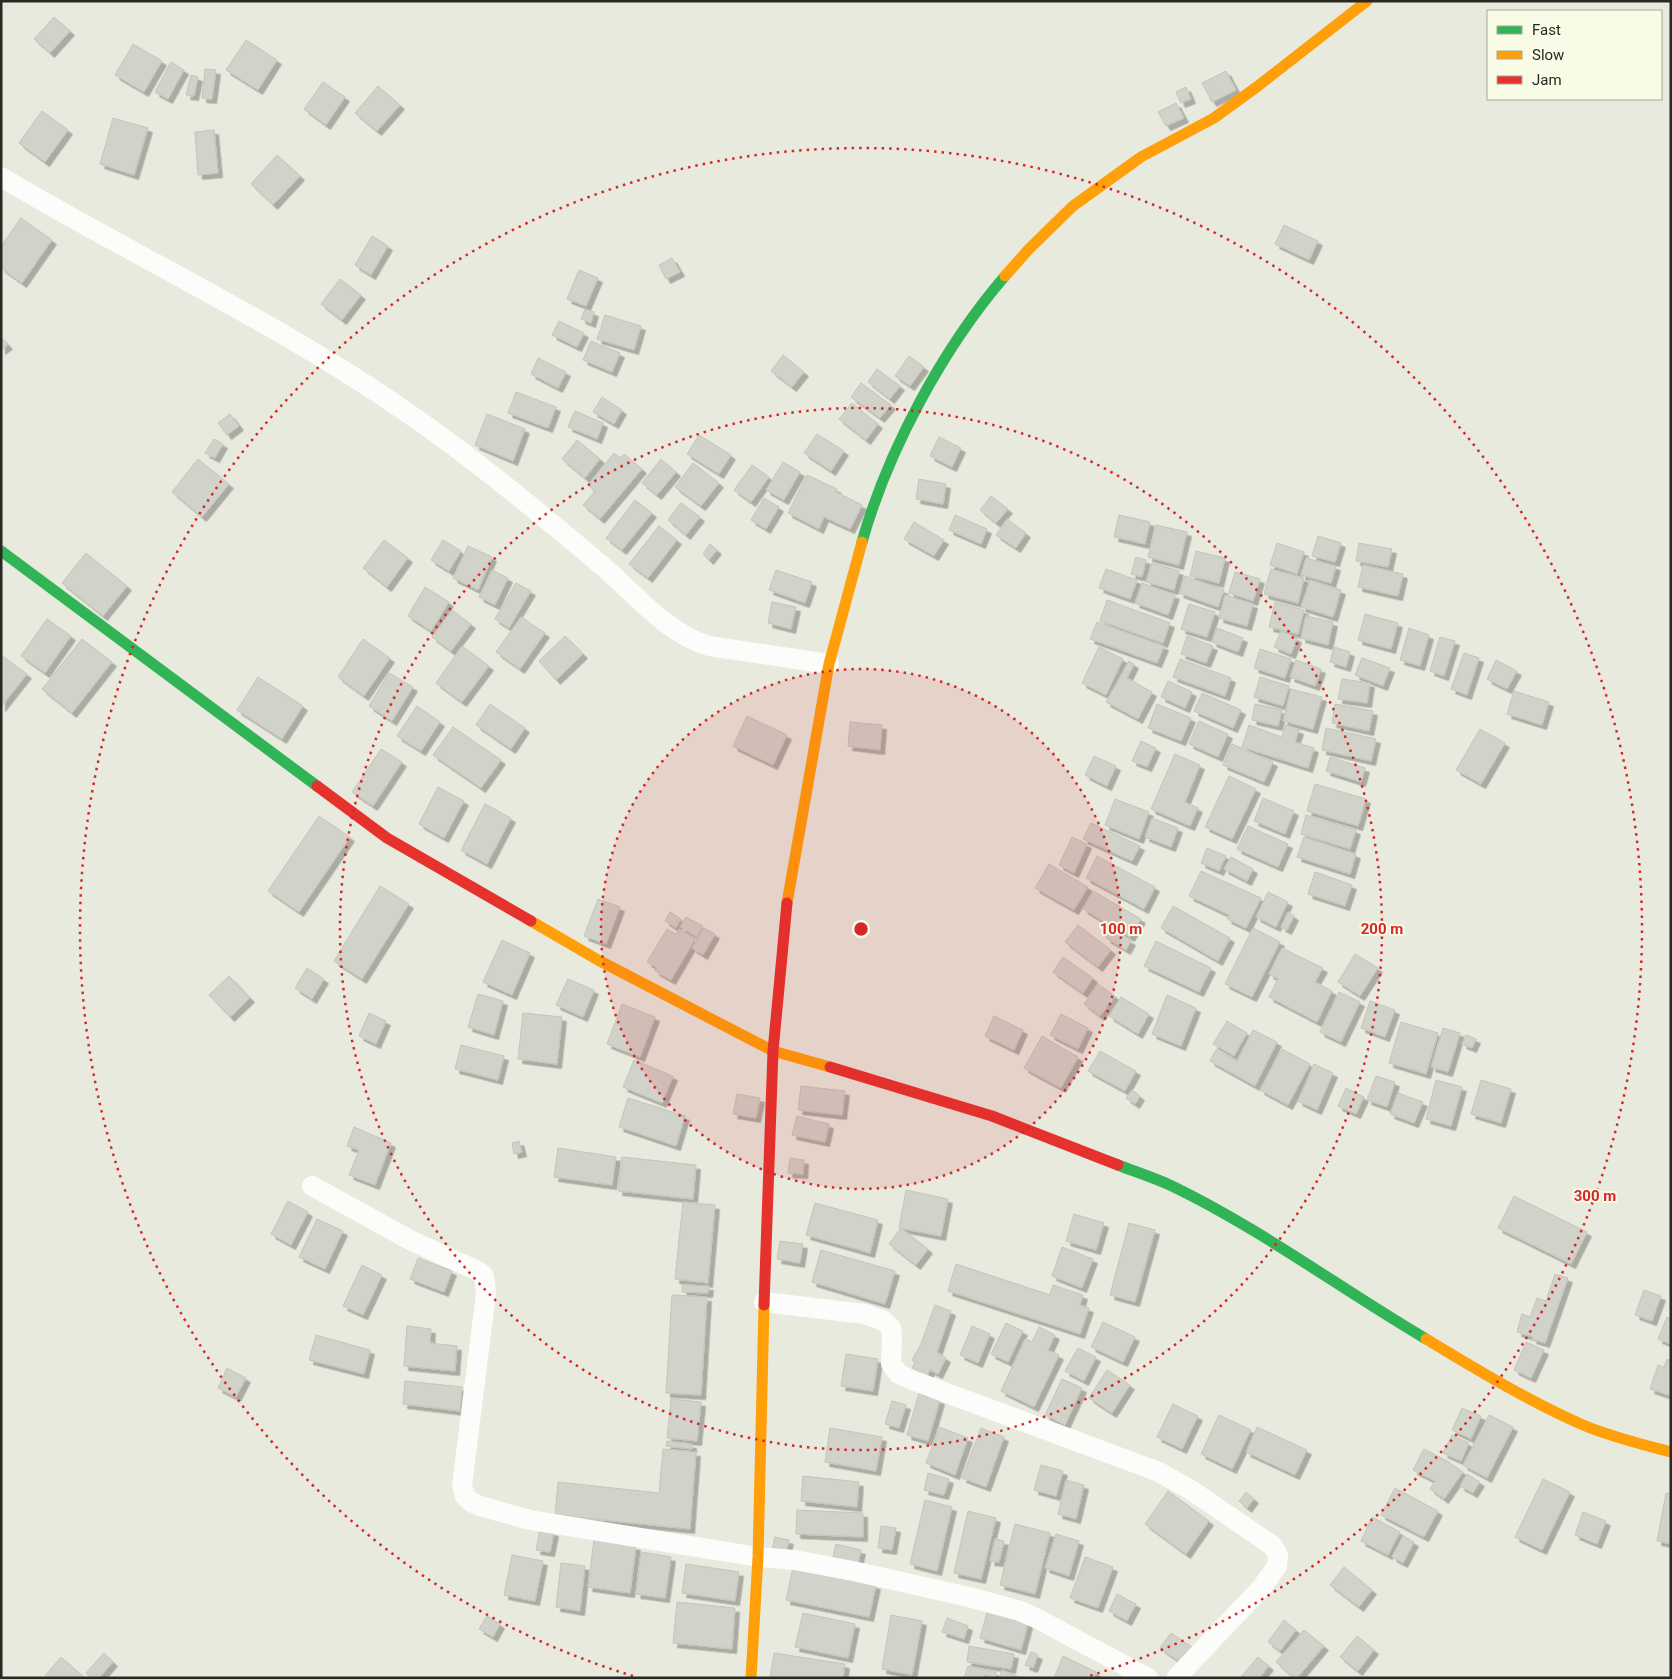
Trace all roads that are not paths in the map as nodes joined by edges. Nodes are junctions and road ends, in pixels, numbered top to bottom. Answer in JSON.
{"nodes":[{"id":1,"x":1367,"y":1,"type":"edge"},
{"id":2,"x":1,"y":177,"type":"edge"},
{"id":3,"x":1,"y":551,"type":"edge"},
{"id":4,"x":828,"y":664,"type":"junction"},
{"id":5,"x":773,"y":1051,"type":"junction"},
{"id":6,"x":312,"y":1186,"type":"dead end"},
{"id":7,"x":764,"y":1302,"type":"junction"},
{"id":8,"x":1671,"y":1452,"type":"edge"},
{"id":9,"x":758,"y":1557,"type":"junction"},
{"id":10,"x":751,"y":1678,"type":"edge"},
{"id":11,"x":1148,"y":1678,"type":"edge"},
{"id":12,"x":1176,"y":1678,"type":"edge"}],
"edges":[{"from":1,"to":4,"type":"street"},
{"from":2,"to":4,"type":"street"},
{"from":3,"to":5,"type":"street"},
{"from":4,"to":5,"type":"street"},
{"from":5,"to":7,"type":"street"},
{"from":5,"to":8,"type":"street"},
{"from":6,"to":9,"type":"street"},
{"from":7,"to":9,"type":"street"},
{"from":7,"to":12,"type":"street"},
{"from":9,"to":10,"type":"street"},
{"from":9,"to":11,"type":"street"}]}
